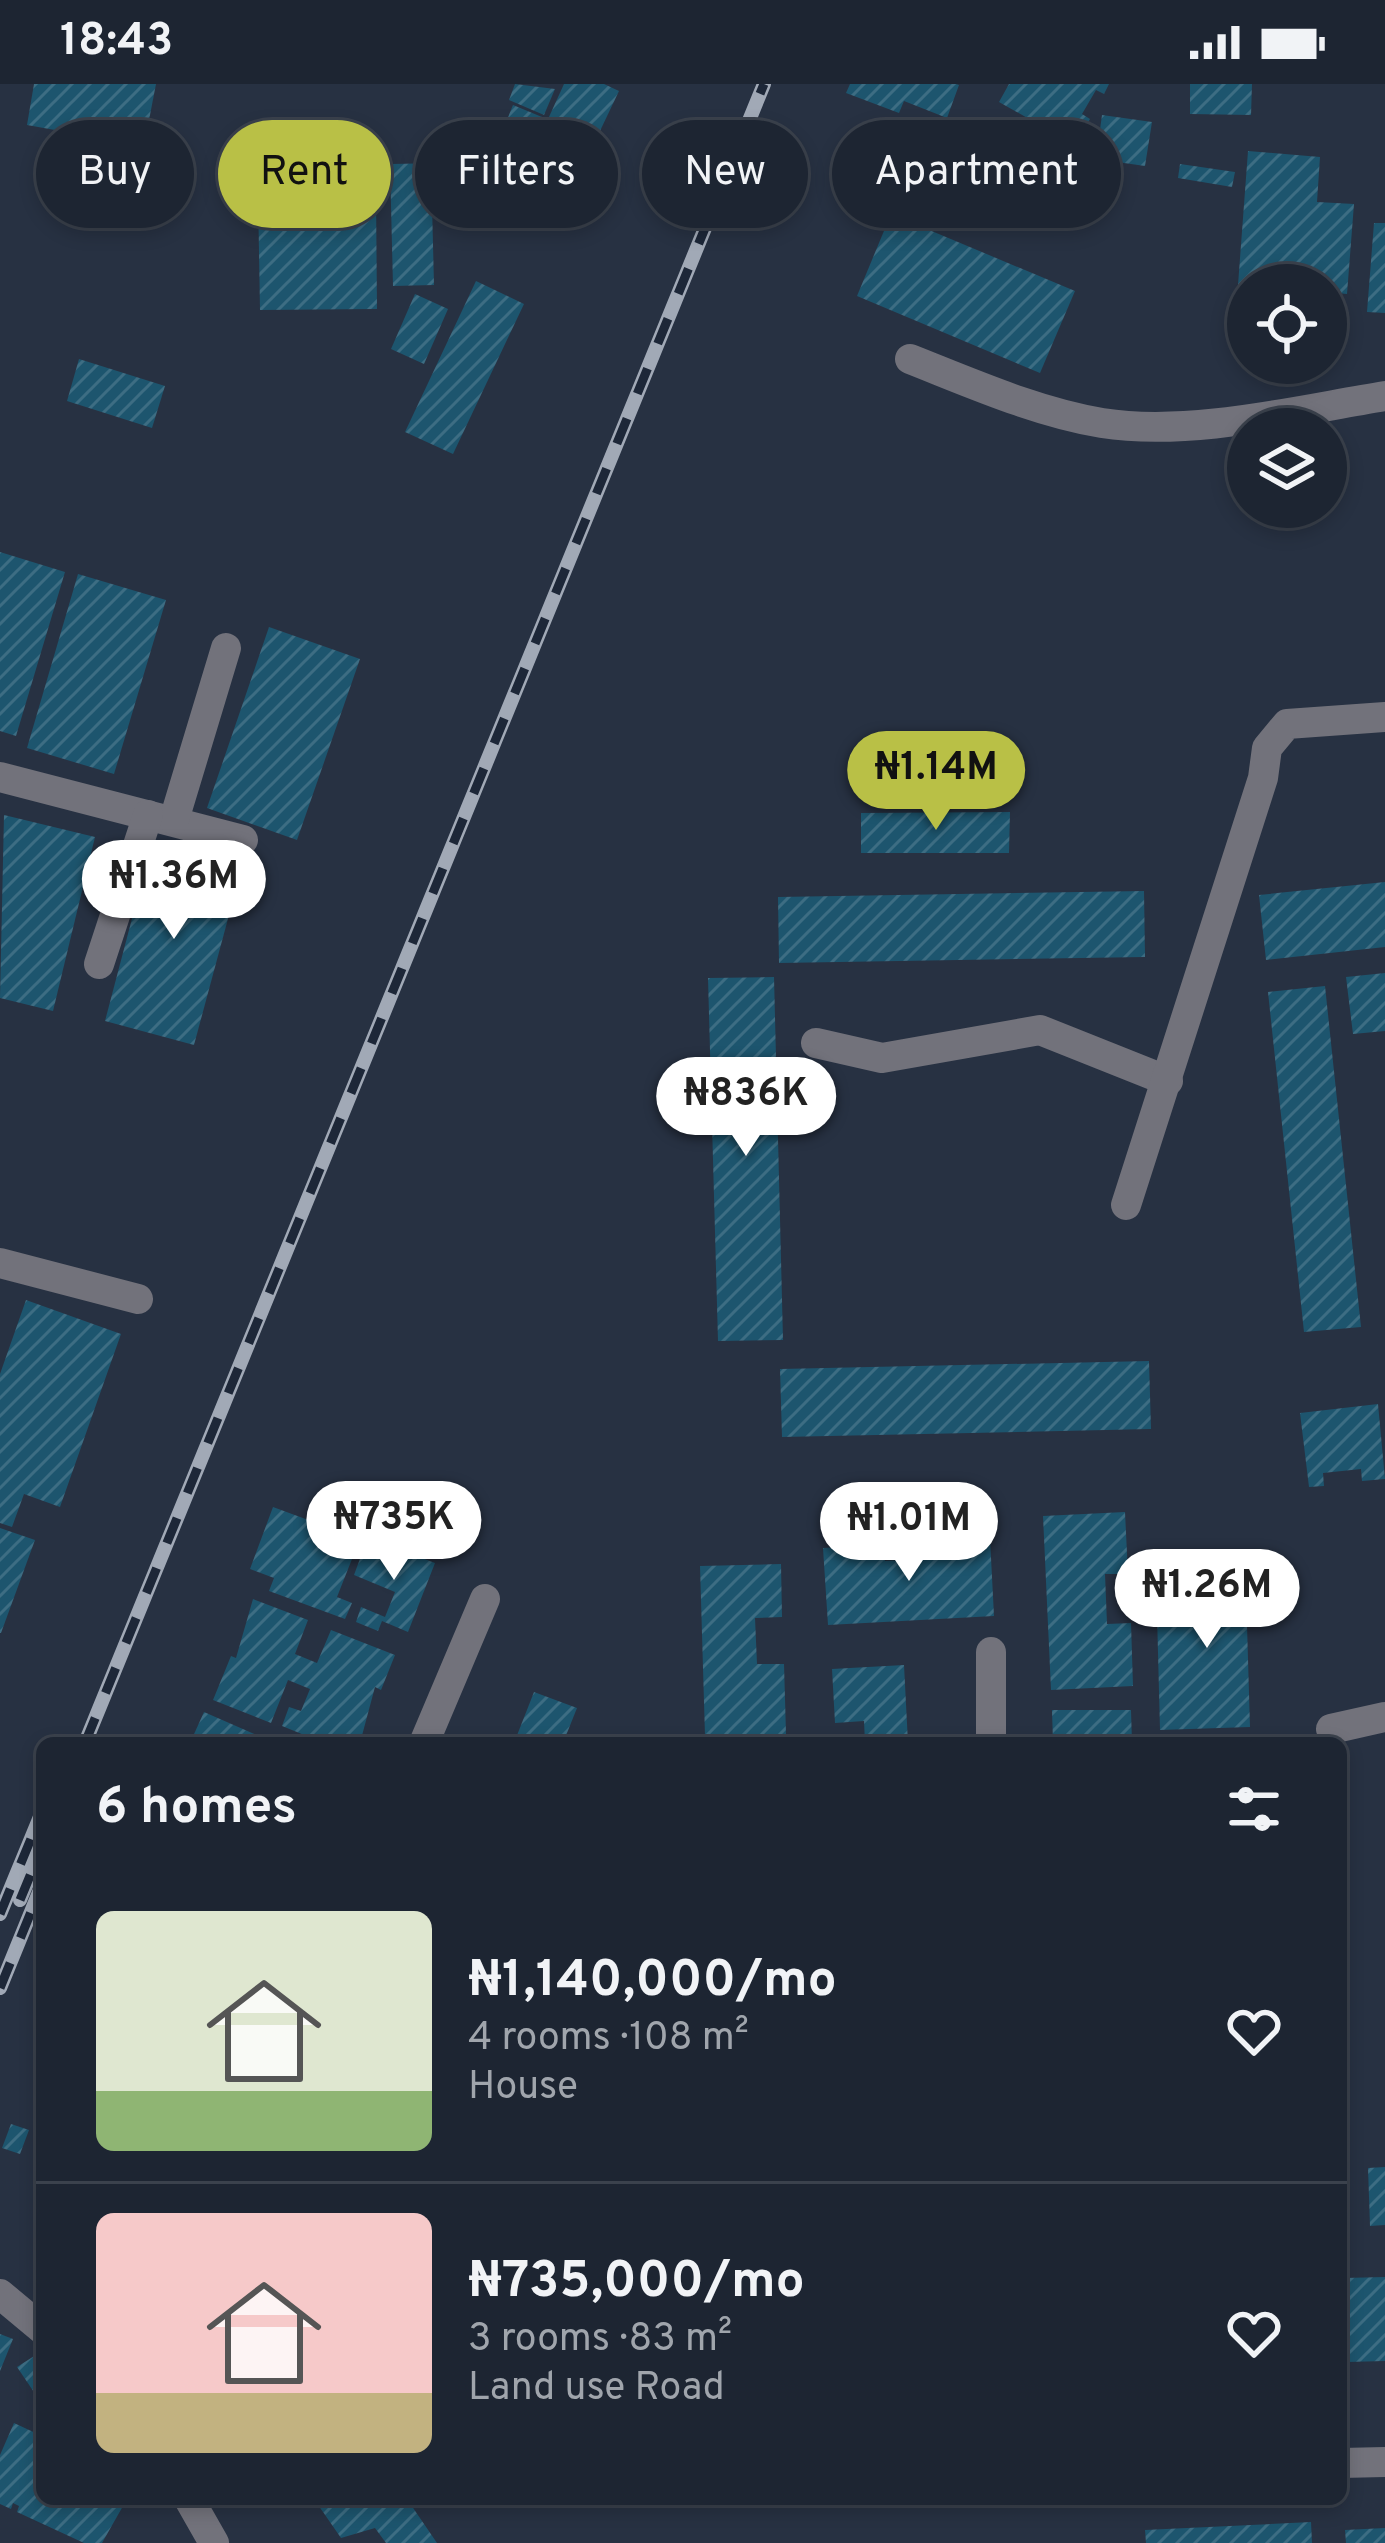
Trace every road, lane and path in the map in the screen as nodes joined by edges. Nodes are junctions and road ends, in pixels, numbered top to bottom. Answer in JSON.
{"nodes":[{"id":1,"x":910,"y":359,"type":"dead end"},
{"id":2,"x":1385,"y":396,"type":"edge"},
{"id":3,"x":226,"y":648,"type":"dead end"},
{"id":4,"x":1385,"y":717,"type":"edge"},
{"id":5,"x":0,"y":778,"type":"edge"},
{"id":6,"x":161,"y":818,"type":"junction"},
{"id":7,"x":243,"y":840,"type":"dead end"},
{"id":8,"x":100,"y":964,"type":"dead end"},
{"id":9,"x":816,"y":1043,"type":"dead end"},
{"id":10,"x":1168,"y":1082,"type":"junction"},
{"id":11,"x":1126,"y":1205,"type":"dead end"},
{"id":12,"x":0,"y":1263,"type":"edge"},
{"id":13,"x":138,"y":1299,"type":"dead end"},
{"id":14,"x":485,"y":1599,"type":"dead end"},
{"id":15,"x":991,"y":1652,"type":"dead end"},
{"id":16,"x":1385,"y":1717,"type":"edge"},
{"id":17,"x":1331,"y":1729,"type":"dead end"},
{"id":18,"x":427,"y":1737,"type":"edge"},
{"id":19,"x":991,"y":1737,"type":"edge"},
{"id":20,"x":0,"y":2294,"type":"edge"},
{"id":21,"x":36,"y":2324,"type":"edge"},
{"id":22,"x":1385,"y":2462,"type":"edge"},
{"id":23,"x":1347,"y":2463,"type":"edge"},
{"id":24,"x":192,"y":2505,"type":"edge"},
{"id":25,"x":214,"y":2543,"type":"edge"}],
"edges":[{"from":1,"to":2,"type":"street"},
{"from":3,"to":6,"type":"street"},
{"from":4,"to":10,"type":"street"},
{"from":5,"to":6,"type":"street"},
{"from":6,"to":7,"type":"street"},
{"from":6,"to":8,"type":"street"},
{"from":9,"to":10,"type":"street"},
{"from":10,"to":11,"type":"street"},
{"from":12,"to":13,"type":"street"},
{"from":14,"to":18,"type":"street"},
{"from":15,"to":19,"type":"street"},
{"from":16,"to":17,"type":"street"},
{"from":20,"to":21,"type":"street"},
{"from":22,"to":23,"type":"street"},
{"from":24,"to":25,"type":"street"}]}
